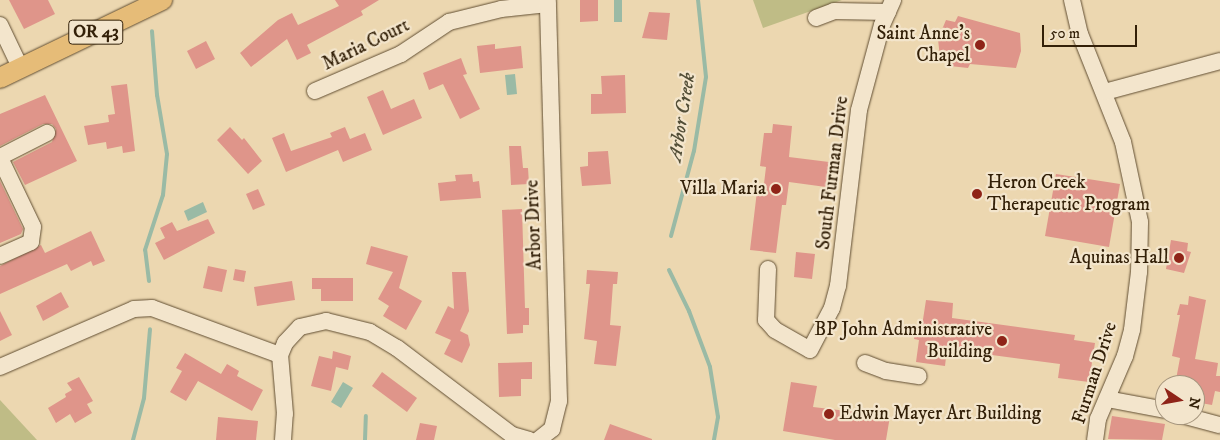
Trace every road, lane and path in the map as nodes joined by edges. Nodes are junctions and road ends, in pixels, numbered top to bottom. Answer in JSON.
{"nodes":[{"id":1,"x":162,"y":0,"type":"edge"},
{"id":2,"x":1072,"y":0,"type":"edge"},
{"id":3,"x":548,"y":2,"type":"edge"},
{"id":4,"x":890,"y":6,"type":"edge"},
{"id":5,"x":816,"y":18,"type":"dead end"},
{"id":6,"x":0,"y":24,"type":"edge"},
{"id":7,"x":1220,"y":61,"type":"edge"},
{"id":8,"x":21,"y":69,"type":"junction"},
{"id":9,"x":0,"y":78,"type":"edge"},
{"id":10,"x":315,"y":91,"type":"dead end"},
{"id":11,"x":1106,"y":92,"type":"junction"},
{"id":12,"x":47,"y":133,"type":"dead end"},
{"id":13,"x":0,"y":157,"type":"edge"},
{"id":14,"x":0,"y":256,"type":"edge"},
{"id":15,"x":768,"y":268,"type":"dead end"},
{"id":16,"x":280,"y":355,"type":"junction"},
{"id":17,"x":865,"y":363,"type":"dead end"},
{"id":18,"x":0,"y":367,"type":"edge"},
{"id":19,"x":919,"y":376,"type":"dead end"},
{"id":20,"x":1107,"y":399,"type":"junction"},
{"id":21,"x":1155,"y":408,"type":"edge"},
{"id":22,"x":1205,"y":421,"type":"edge"},
{"id":23,"x":1220,"y":425,"type":"edge"},
{"id":24,"x":283,"y":440,"type":"edge"},
{"id":25,"x":538,"y":440,"type":"edge"},
{"id":26,"x":1095,"y":440,"type":"edge"}],
"edges":[{"from":1,"to":8,"type":"main road","number":"OR 43"},
{"from":2,"to":11,"type":"street","name":"Furman Drive"},
{"from":3,"to":10,"type":"street","name":"Maria Court"},
{"from":3,"to":25,"type":"street","name":"Arbor Drive"},
{"from":4,"to":5,"type":"street"},
{"from":4,"to":15,"type":"street","name":"South Furman Drive"},
{"from":6,"to":8,"type":"street"},
{"from":7,"to":11,"type":"street"},
{"from":8,"to":9,"type":"main road","number":"OR 43"},
{"from":11,"to":20,"type":"street","name":"Furman Drive"},
{"from":12,"to":13,"type":"street"},
{"from":13,"to":14,"type":"street"},
{"from":16,"to":18,"type":"street"},
{"from":16,"to":24,"type":"street"},
{"from":16,"to":25,"type":"street","name":"Arbor Drive"},
{"from":17,"to":19,"type":"street"},
{"from":20,"to":21,"type":"street"},
{"from":20,"to":26,"type":"street","name":"Furman Drive"},
{"from":22,"to":23,"type":"street"}]}
